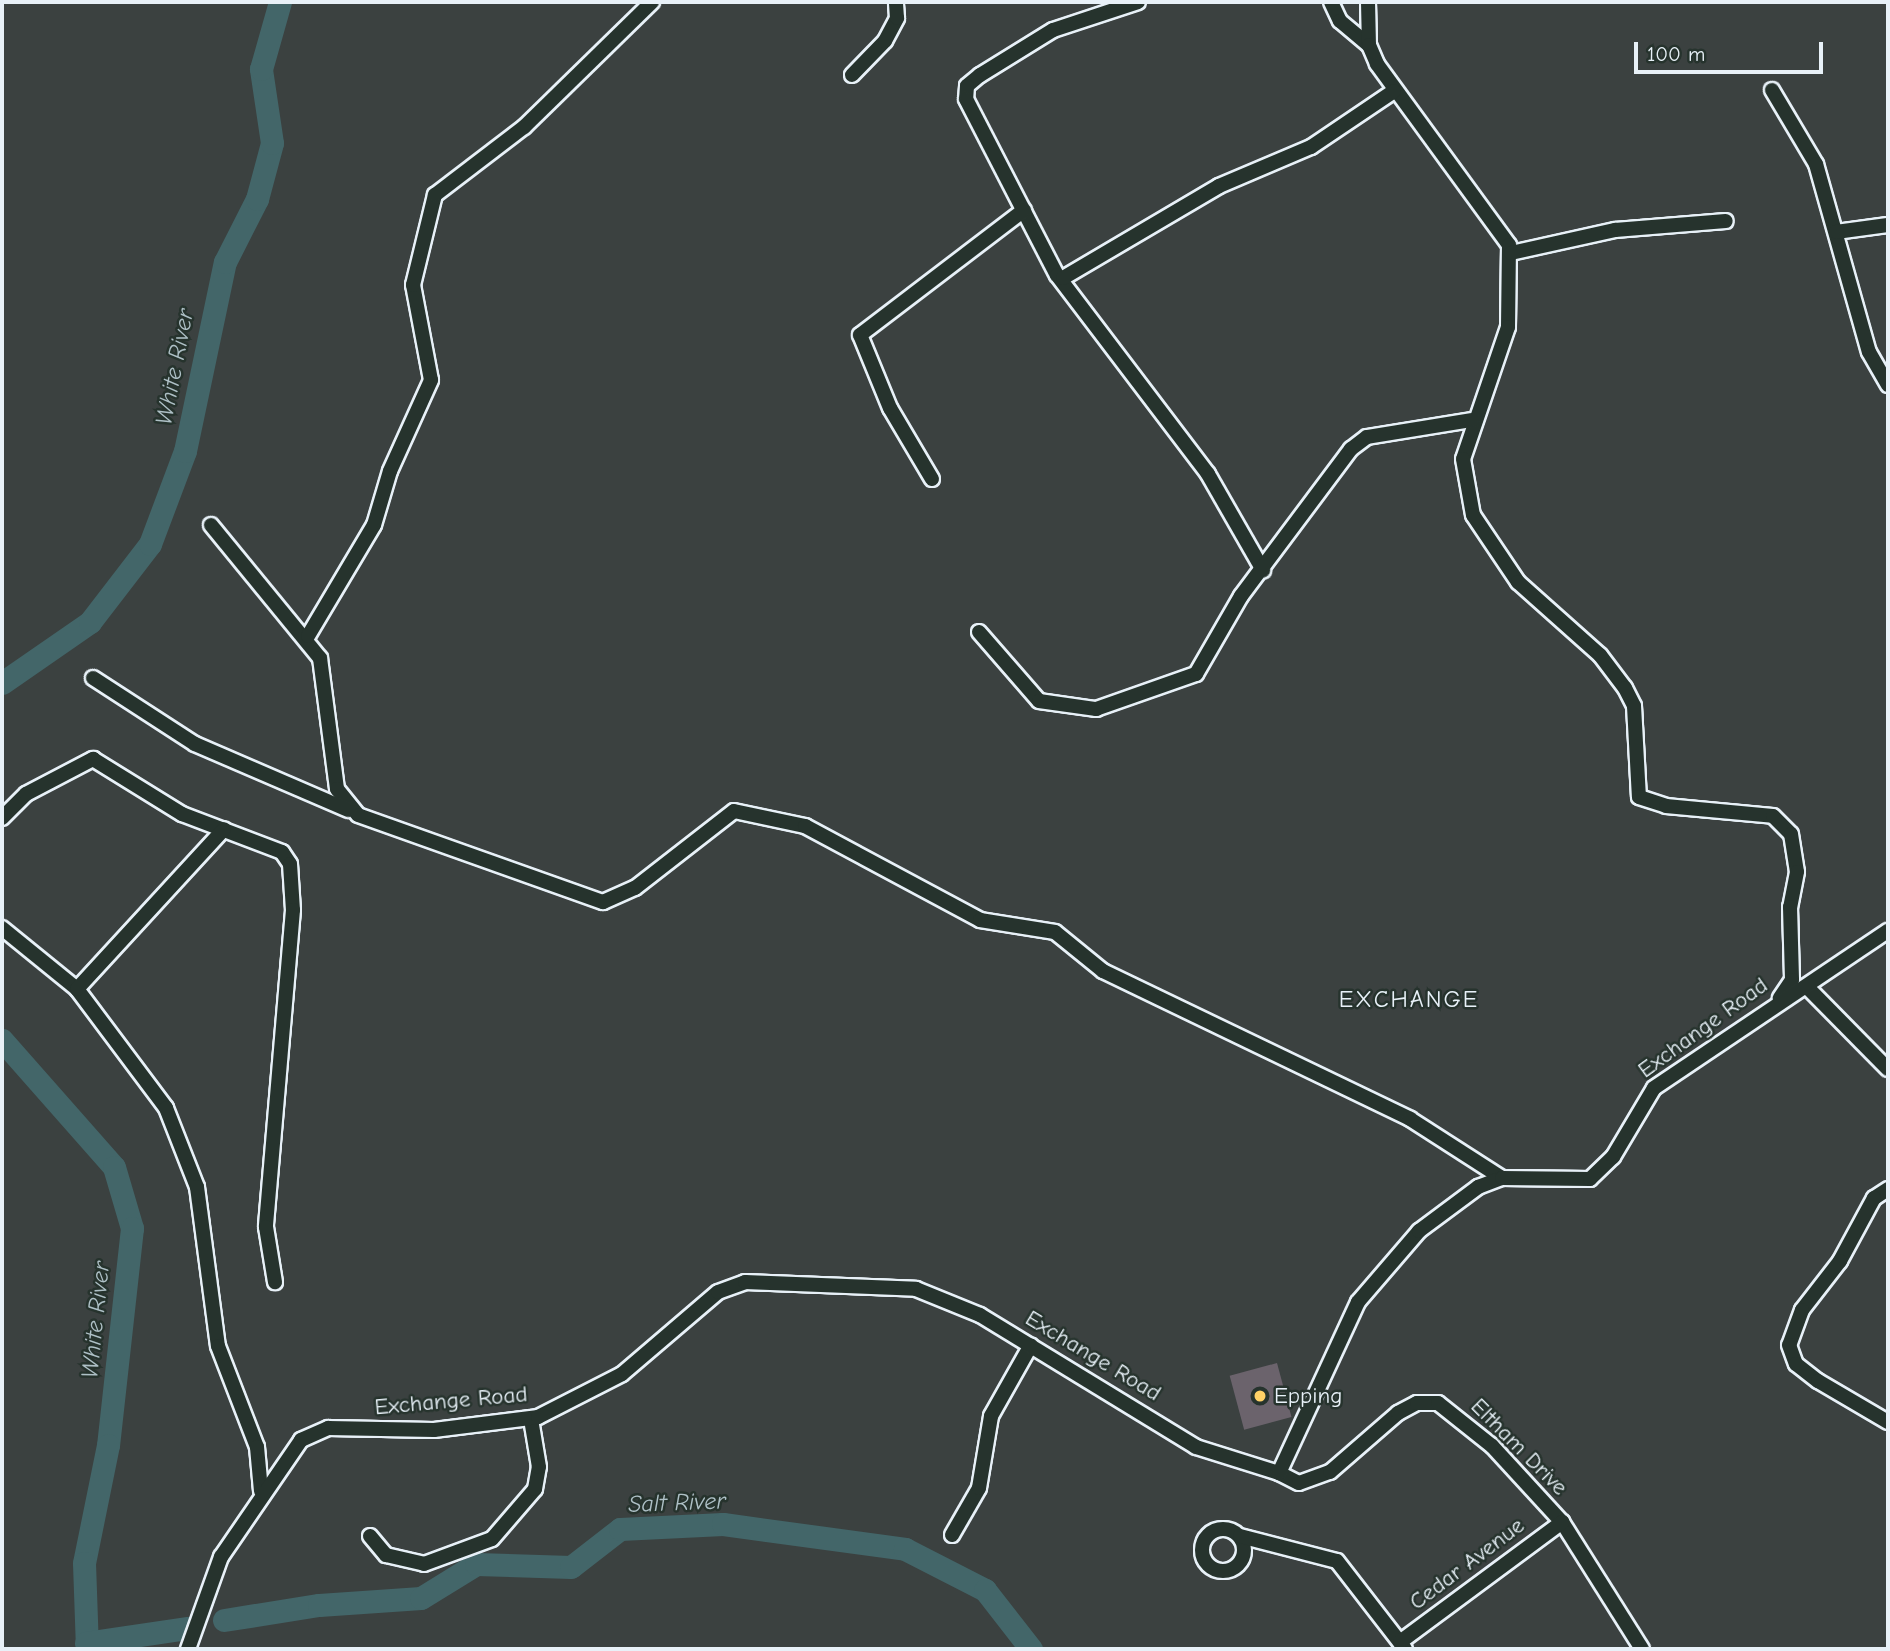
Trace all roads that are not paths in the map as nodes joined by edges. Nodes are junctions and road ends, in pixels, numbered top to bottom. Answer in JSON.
{"nodes":[{"id":1,"x":652,"y":2,"type":"edge"},
{"id":2,"x":896,"y":2,"type":"edge"},
{"id":3,"x":1138,"y":2,"type":"edge"},
{"id":4,"x":1331,"y":2,"type":"edge"},
{"id":5,"x":1368,"y":2,"type":"edge"},
{"id":6,"x":1368,"y":45,"type":"junction"},
{"id":7,"x":852,"y":75,"type":"dead end"},
{"id":8,"x":1772,"y":90,"type":"dead end"},
{"id":9,"x":1394,"y":91,"type":"junction"},
{"id":10,"x":1024,"y":210,"type":"junction"},
{"id":11,"x":1726,"y":221,"type":"dead end"},
{"id":12,"x":1888,"y":225,"type":"edge"},
{"id":13,"x":1836,"y":232,"type":"junction"},
{"id":14,"x":1511,"y":253,"type":"junction"},
{"id":15,"x":1063,"y":278,"type":"junction"},
{"id":16,"x":1888,"y":385,"type":"edge"},
{"id":17,"x":1472,"y":420,"type":"junction"},
{"id":18,"x":932,"y":479,"type":"dead end"},
{"id":19,"x":211,"y":525,"type":"dead end"},
{"id":20,"x":1262,"y":570,"type":"junction"},
{"id":21,"x":979,"y":632,"type":"dead end"},
{"id":22,"x":308,"y":636,"type":"junction"},
{"id":23,"x":93,"y":678,"type":"dead end"},
{"id":24,"x":352,"y":812,"type":"junction"},
{"id":25,"x":2,"y":818,"type":"edge"},
{"id":26,"x":224,"y":829,"type":"junction"},
{"id":27,"x":2,"y":928,"type":"edge"},
{"id":28,"x":1888,"y":931,"type":"edge"},
{"id":29,"x":1807,"y":987,"type":"junction"},
{"id":30,"x":77,"y":989,"type":"junction"},
{"id":31,"x":1779,"y":999,"type":"junction"},
{"id":32,"x":1888,"y":1069,"type":"edge"},
{"id":33,"x":1502,"y":1178,"type":"junction"},
{"id":34,"x":1888,"y":1189,"type":"edge"},
{"id":35,"x":275,"y":1282,"type":"dead end"},
{"id":36,"x":1031,"y":1345,"type":"junction"},
{"id":37,"x":531,"y":1419,"type":"junction"},
{"id":38,"x":1888,"y":1422,"type":"edge"},
{"id":39,"x":1279,"y":1472,"type":"junction"},
{"id":40,"x":261,"y":1493,"type":"junction"},
{"id":41,"x":1562,"y":1522,"type":"junction"},
{"id":42,"x":952,"y":1535,"type":"dead end"},
{"id":43,"x":370,"y":1536,"type":"dead end"},
{"id":44,"x":1240,"y":1536,"type":"junction"},
{"id":45,"x":1262,"y":1543,"type":"junction"},
{"id":46,"x":1244,"y":1554,"type":"junction"},
{"id":47,"x":1402,"y":1646,"type":"edge"},
{"id":48,"x":188,"y":1649,"type":"edge"},
{"id":49,"x":1642,"y":1649,"type":"edge"}],
"edges":[{"from":1,"to":22,"type":"street"},
{"from":2,"to":7,"type":"street"},
{"from":3,"to":10,"type":"street"},
{"from":4,"to":6,"type":"street"},
{"from":5,"to":6,"type":"street"},
{"from":6,"to":9,"type":"street"},
{"from":8,"to":13,"type":"street"},
{"from":9,"to":14,"type":"street"},
{"from":9,"to":15,"type":"street"},
{"from":10,"to":15,"type":"street"},
{"from":10,"to":18,"type":"street"},
{"from":11,"to":14,"type":"street"},
{"from":12,"to":13,"type":"street"},
{"from":13,"to":16,"type":"street"},
{"from":14,"to":17,"type":"street"},
{"from":15,"to":20,"type":"street"},
{"from":17,"to":20,"type":"street"},
{"from":17,"to":31,"type":"street"},
{"from":19,"to":22,"type":"street"},
{"from":20,"to":21,"type":"street"},
{"from":22,"to":24,"type":"street"},
{"from":23,"to":24,"type":"street"},
{"from":24,"to":33,"type":"street"},
{"from":25,"to":26,"type":"street"},
{"from":26,"to":30,"type":"street"},
{"from":26,"to":35,"type":"street"},
{"from":27,"to":30,"type":"street"},
{"from":28,"to":29,"type":"street","name":"Exchange Road"},
{"from":29,"to":31,"type":"street","name":"Exchange Road"},
{"from":29,"to":32,"type":"street"},
{"from":30,"to":40,"type":"street"},
{"from":31,"to":33,"type":"street","name":"Exchange Road"},
{"from":33,"to":39,"type":"street","name":"Exchange Road"},
{"from":34,"to":38,"type":"street"},
{"from":36,"to":37,"type":"street","name":"Exchange Road"},
{"from":36,"to":39,"type":"street","name":"Exchange Road"},
{"from":36,"to":42,"type":"street"},
{"from":37,"to":40,"type":"street","name":"Exchange Road"},
{"from":37,"to":43,"type":"street"},
{"from":39,"to":41,"type":"street","name":"Eltham Drive"},
{"from":40,"to":48,"type":"street","name":"Exchange Road"},
{"from":41,"to":47,"type":"street","name":"Cedar Avenue"},
{"from":41,"to":49,"type":"street","name":"Eltham Drive"},
{"from":44,"to":45,"type":"street"},
{"from":44,"to":46,"type":"street"},
{"from":44,"to":46,"type":"street"},
{"from":45,"to":46,"type":"street"},
{"from":45,"to":47,"type":"street"}]}
